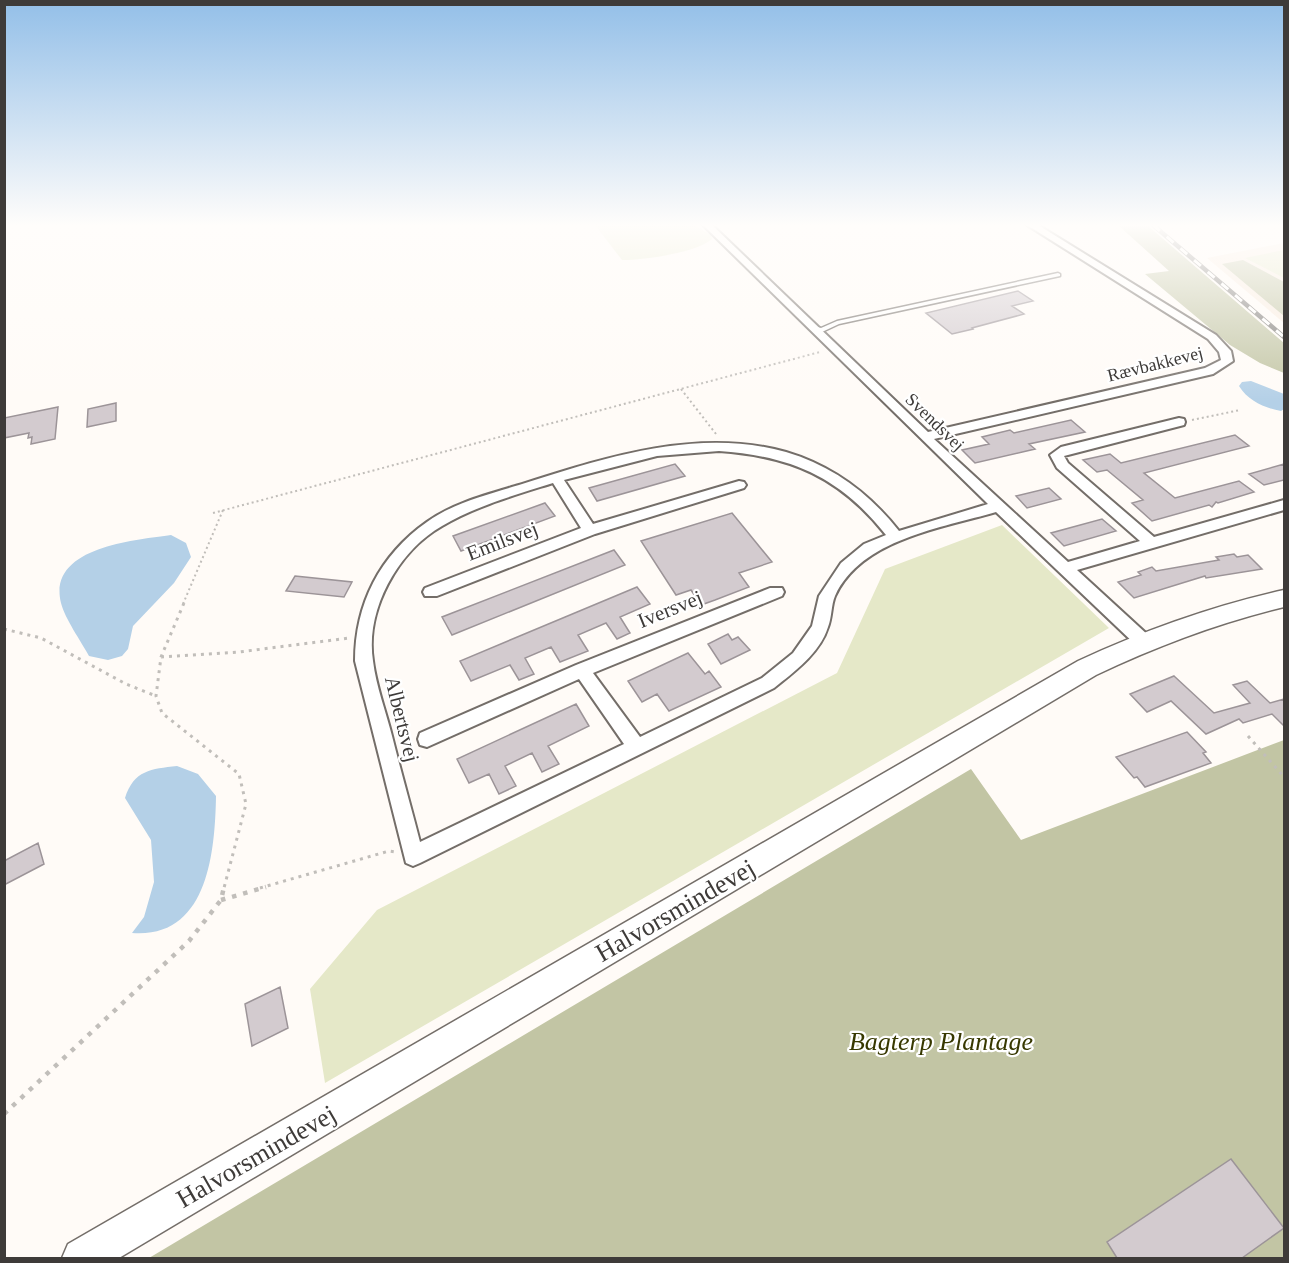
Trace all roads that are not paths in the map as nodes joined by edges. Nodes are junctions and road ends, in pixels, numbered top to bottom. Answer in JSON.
{"nodes":[{"id":1,"x":767,"y":284,"type":"edge"},
{"id":2,"x":1016,"y":284,"type":"edge"},
{"id":3,"x":1127,"y":284,"type":"edge"},
{"id":4,"x":812,"y":328,"type":"junction"},
{"id":5,"x":1179,"y":422,"type":"road end"},
{"id":6,"x":925,"y":437,"type":"junction"},
{"id":7,"x":556,"y":478,"type":"junction"},
{"id":8,"x":739,"y":485,"type":"dead end"},
{"id":9,"x":1284,"y":505,"type":"edge"},
{"id":10,"x":998,"y":506,"type":"junction"},
{"id":11,"x":590,"y":530,"type":"junction"},
{"id":12,"x":896,"y":537,"type":"junction"},
{"id":13,"x":1151,"y":543,"type":"junction"},
{"id":14,"x":1066,"y":568,"type":"junction"},
{"id":15,"x":431,"y":592,"type":"dead end"},
{"id":16,"x":776,"y":592,"type":"dead end"},
{"id":17,"x":1284,"y":599,"type":"edge"},
{"id":18,"x":1143,"y":641,"type":"junction"},
{"id":19,"x":582,"y":670,"type":"junction"},
{"id":20,"x":427,"y":739,"type":"dead end"},
{"id":21,"x":636,"y":746,"type":"junction"},
{"id":22,"x":82,"y":1258,"type":"edge"}],
"edges":[{"from":1,"to":4,"type":"street","name":"Svendsvej"},
{"from":2,"to":4,"type":"lane"},
{"from":3,"to":6,"type":"street","name":"Rævbakkevej"},
{"from":4,"to":6,"type":"street","name":"Svendsvej"},
{"from":5,"to":13,"type":"street"},
{"from":6,"to":10,"type":"street","name":"Svendsvej"},
{"from":7,"to":11,"type":"street"},
{"from":7,"to":12,"type":"street","name":"Albertsvej"},
{"from":7,"to":21,"type":"street","name":"Albertsvej"},
{"from":8,"to":11,"type":"street","name":"Emilsvej"},
{"from":9,"to":13,"type":"street"},
{"from":10,"to":12,"type":"street"},
{"from":10,"to":14,"type":"street","name":"Svendsvej"},
{"from":11,"to":15,"type":"street","name":"Emilsvej"},
{"from":12,"to":21,"type":"street"},
{"from":13,"to":14,"type":"street"},
{"from":14,"to":18,"type":"street","name":"Svendsvej"},
{"from":16,"to":19,"type":"street","name":"Iversvej"},
{"from":17,"to":18,"type":"street","name":"Halvorsmindevej"},
{"from":18,"to":22,"type":"street","name":"Halvorsmindevej"},
{"from":19,"to":20,"type":"street","name":"Iversvej"},
{"from":19,"to":21,"type":"street"}]}
